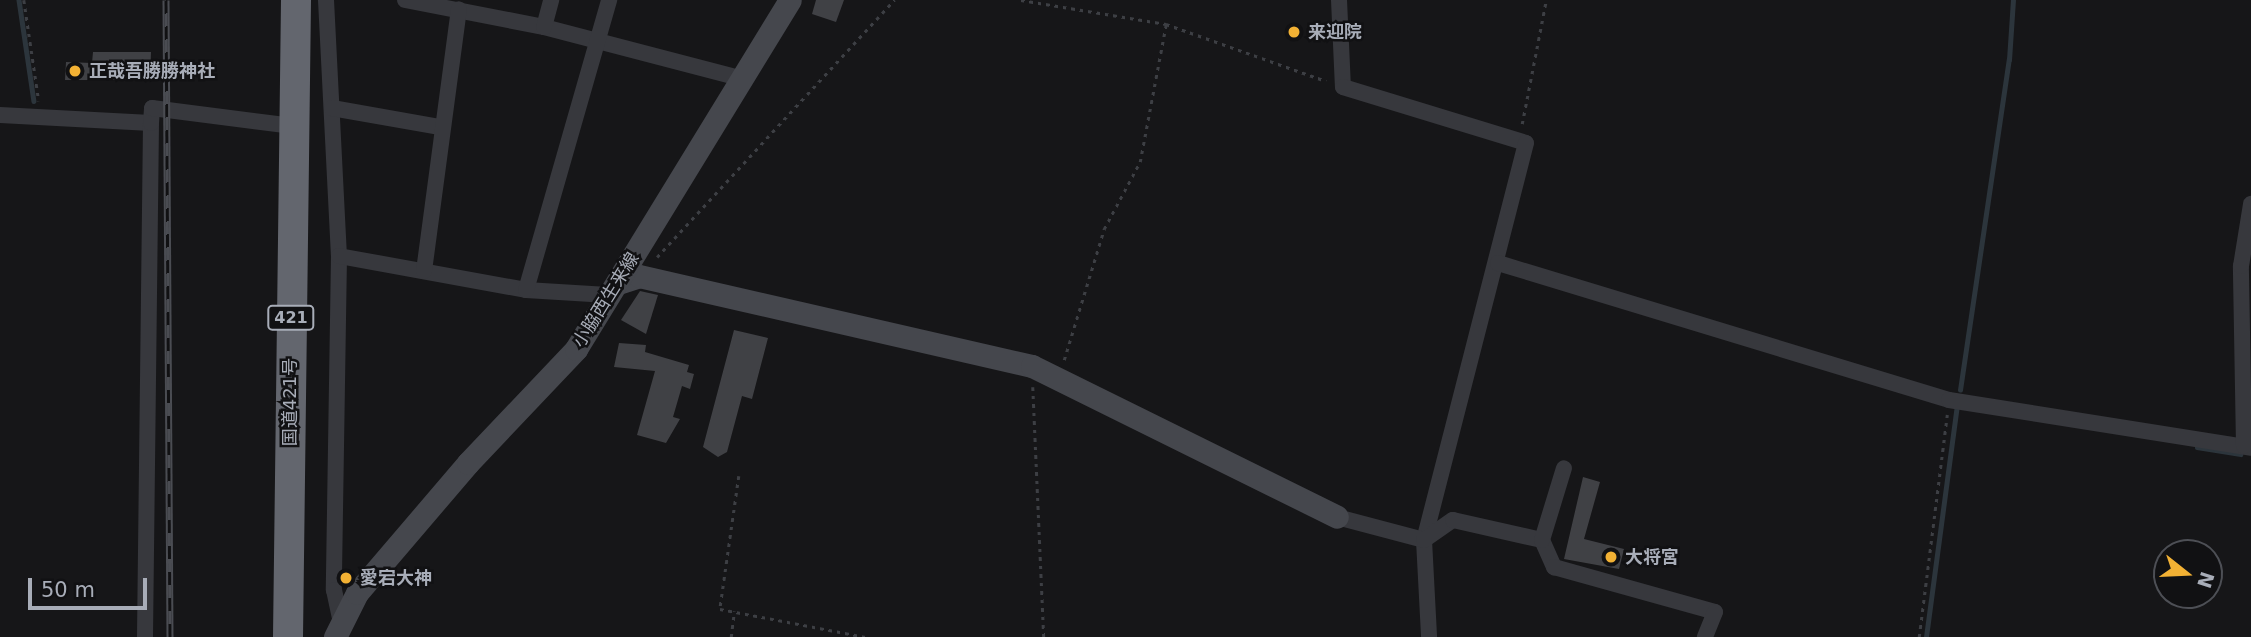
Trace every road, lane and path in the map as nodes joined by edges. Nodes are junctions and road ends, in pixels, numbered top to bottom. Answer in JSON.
{"nodes":[{"id":1,"x":24,"y":0,"type":"edge"},
{"id":2,"x":296,"y":0,"type":"edge"},
{"id":3,"x":326,"y":0,"type":"edge"},
{"id":4,"x":405,"y":0,"type":"edge"},
{"id":5,"x":551,"y":0,"type":"edge"},
{"id":6,"x":609,"y":0,"type":"edge"},
{"id":7,"x":790,"y":0,"type":"edge"},
{"id":8,"x":894,"y":0,"type":"edge"},
{"id":9,"x":1021,"y":0,"type":"edge"},
{"id":10,"x":1339,"y":0,"type":"edge"},
{"id":11,"x":1546,"y":0,"type":"edge"},
{"id":12,"x":459,"y":9,"type":"junction"},
{"id":13,"x":1166,"y":24,"type":"junction"},
{"id":14,"x":544,"y":27,"type":"junction"},
{"id":15,"x":597,"y":39,"type":"junction"},
{"id":16,"x":740,"y":78,"type":"junction"},
{"id":17,"x":1343,"y":87,"type":"junction"},
{"id":18,"x":332,"y":108,"type":"junction"},
{"id":19,"x":0,"y":115,"type":"edge"},
{"id":20,"x":41,"y":115,"type":"junction"},
{"id":21,"x":151,"y":123,"type":"junction"},
{"id":22,"x":293,"y":126,"type":"junction"},
{"id":23,"x":440,"y":127,"type":"junction"},
{"id":24,"x":1517,"y":141,"type":"junction"},
{"id":25,"x":2251,"y":204,"type":"edge"},
{"id":26,"x":339,"y":256,"type":"junction"},
{"id":27,"x":1498,"y":263,"type":"junction"},
{"id":28,"x":424,"y":271,"type":"junction"},
{"id":29,"x":622,"y":285,"type":"junction"},
{"id":30,"x":526,"y":290,"type":"junction"},
{"id":31,"x":1032,"y":366,"type":"junction"},
{"id":32,"x":1058,"y":380,"type":"junction"},
{"id":33,"x":1949,"y":400,"type":"junction"},
{"id":34,"x":2247,"y":447,"type":"edge"},
{"id":35,"x":1564,"y":468,"type":"dead end"},
{"id":36,"x":738,"y":476,"type":"dead end"},
{"id":37,"x":1337,"y":517,"type":"joint"},
{"id":38,"x":1424,"y":540,"type":"junction"},
{"id":39,"x":1542,"y":540,"type":"junction"},
{"id":40,"x":734,"y":611,"type":"junction"},
{"id":41,"x":339,"y":631,"type":"edge"},
{"id":42,"x":145,"y":637,"type":"edge"},
{"id":43,"x":288,"y":637,"type":"edge"},
{"id":44,"x":731,"y":637,"type":"edge"},
{"id":45,"x":865,"y":637,"type":"edge"},
{"id":46,"x":1044,"y":637,"type":"edge"},
{"id":47,"x":1429,"y":637,"type":"edge"},
{"id":48,"x":1705,"y":637,"type":"edge"},
{"id":49,"x":1920,"y":637,"type":"edge"}],
"edges":[{"from":1,"to":20,"type":"path"},
{"from":2,"to":22,"type":"highway","name":"国道421号","number":"421"},
{"from":3,"to":18,"type":"street"},
{"from":4,"to":12,"type":"street"},
{"from":5,"to":14,"type":"street"},
{"from":6,"to":15,"type":"street"},
{"from":7,"to":16,"type":"main road","name":"小脇西生来線"},
{"from":8,"to":29,"type":"path"},
{"from":9,"to":13,"type":"path"},
{"from":10,"to":17,"type":"street"},
{"from":11,"to":24,"type":"path"},
{"from":12,"to":14,"type":"street"},
{"from":12,"to":23,"type":"street"},
{"from":13,"to":17,"type":"path"},
{"from":13,"to":32,"type":"path"},
{"from":14,"to":15,"type":"street"},
{"from":15,"to":16,"type":"street"},
{"from":15,"to":30,"type":"street"},
{"from":16,"to":29,"type":"main road","name":"小脇西生来線"},
{"from":17,"to":24,"type":"street"},
{"from":18,"to":23,"type":"street"},
{"from":18,"to":26,"type":"street"},
{"from":19,"to":20,"type":"street"},
{"from":20,"to":21,"type":"street"},
{"from":21,"to":22,"type":"street"},
{"from":21,"to":42,"type":"street"},
{"from":22,"to":43,"type":"highway","name":"国道421号","number":"421"},
{"from":23,"to":28,"type":"street"},
{"from":24,"to":27,"type":"street"},
{"from":25,"to":34,"type":"street"},
{"from":26,"to":28,"type":"street"},
{"from":26,"to":41,"type":"street"},
{"from":27,"to":33,"type":"street"},
{"from":27,"to":38,"type":"street"},
{"from":28,"to":30,"type":"street"},
{"from":29,"to":30,"type":"street"},
{"from":29,"to":31,"type":"main road"},
{"from":29,"to":41,"type":"main road","name":"小脇西生来線"},
{"from":31,"to":32,"type":"main road"},
{"from":31,"to":46,"type":"path"},
{"from":32,"to":37,"type":"main road"},
{"from":33,"to":34,"type":"street"},
{"from":33,"to":49,"type":"path"},
{"from":35,"to":39,"type":"street"},
{"from":36,"to":40,"type":"path"},
{"from":37,"to":38,"type":"street"},
{"from":38,"to":39,"type":"street"},
{"from":38,"to":47,"type":"street"},
{"from":39,"to":48,"type":"street"},
{"from":40,"to":44,"type":"path"},
{"from":40,"to":45,"type":"path"}]}
